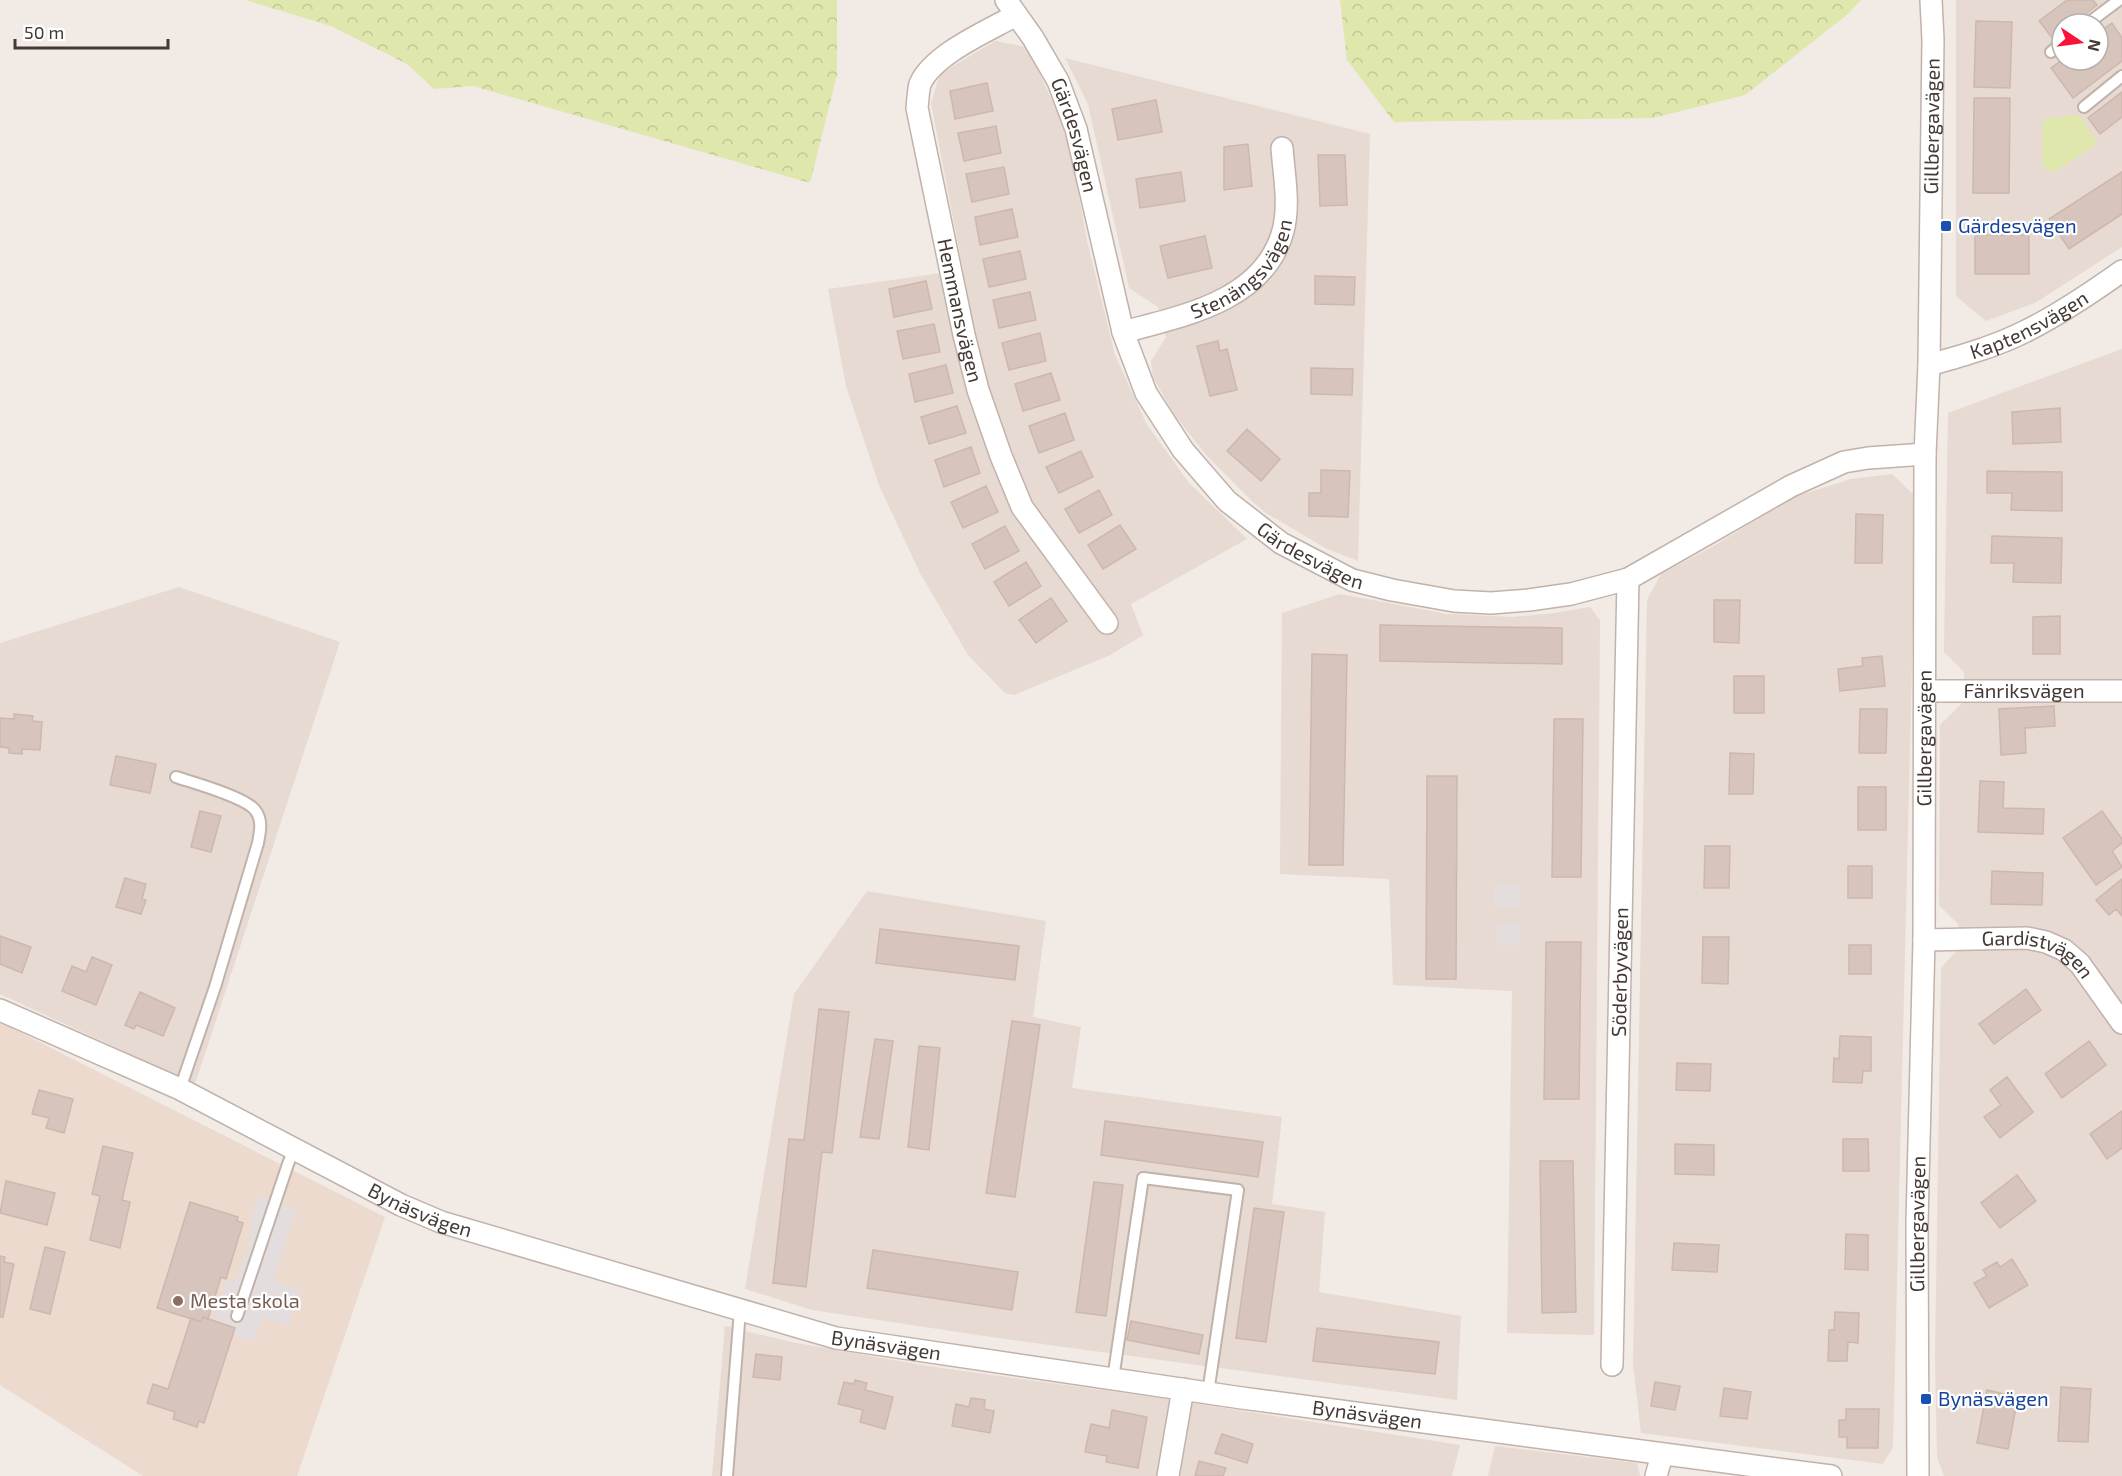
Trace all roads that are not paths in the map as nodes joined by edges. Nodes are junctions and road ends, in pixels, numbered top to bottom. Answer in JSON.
{"nodes":[{"id":1,"x":1931,"y":0,"type":"edge"},
{"id":2,"x":2119,"y":0,"type":"edge"},
{"id":3,"x":1011,"y":8,"type":"edge"},
{"id":4,"x":2103,"y":12,"type":"edge"},
{"id":5,"x":2122,"y":76,"type":"edge"},
{"id":6,"x":2084,"y":107,"type":"dead end"},
{"id":7,"x":1282,"y":148,"type":"dead end"},
{"id":8,"x":2122,"y":271,"type":"edge"},
{"id":9,"x":1123,"y":332,"type":"junction"},
{"id":10,"x":1929,"y":365,"type":"junction"},
{"id":11,"x":1925,"y":454,"type":"junction"},
{"id":12,"x":1628,"y":579,"type":"junction"},
{"id":13,"x":1107,"y":623,"type":"dead end"},
{"id":14,"x":1926,"y":691,"type":"junction"},
{"id":15,"x":2122,"y":691,"type":"edge"},
{"id":16,"x":176,"y":777,"type":"dead end"},
{"id":17,"x":1924,"y":940,"type":"junction"},
{"id":18,"x":0,"y":1010,"type":"edge"},
{"id":19,"x":2122,"y":1023,"type":"edge"},
{"id":20,"x":180,"y":1089,"type":"junction"},
{"id":21,"x":294,"y":1149,"type":"junction"},
{"id":22,"x":740,"y":1310,"type":"junction"},
{"id":23,"x":237,"y":1316,"type":"dead end"},
{"id":24,"x":1612,"y":1365,"type":"dead end"},
{"id":25,"x":1113,"y":1379,"type":"junction"},
{"id":26,"x":1183,"y":1389,"type":"junction"},
{"id":27,"x":1208,"y":1393,"type":"junction"},
{"id":28,"x":1662,"y":1455,"type":"junction"},
{"id":29,"x":727,"y":1476,"type":"edge"},
{"id":30,"x":1168,"y":1476,"type":"edge"},
{"id":31,"x":1656,"y":1476,"type":"edge"},
{"id":32,"x":1831,"y":1476,"type":"edge"},
{"id":33,"x":1918,"y":1476,"type":"edge"}],
"edges":[{"from":1,"to":10,"type":"street","name":"Gillbergavägen"},
{"from":2,"to":4,"type":"lane"},
{"from":3,"to":9,"type":"street","name":"Gärdesvägen"},
{"from":3,"to":13,"type":"street","name":"Hemmansvägen"},
{"from":5,"to":6,"type":"lane"},
{"from":7,"to":9,"type":"street","name":"Stenängsvägen"},
{"from":8,"to":10,"type":"street","name":"Kaptensvägen"},
{"from":9,"to":12,"type":"street","name":"Gärdesvägen"},
{"from":10,"to":11,"type":"street","name":"Gillbergavägen"},
{"from":11,"to":12,"type":"street","name":"Gärdesvägen"},
{"from":11,"to":14,"type":"street","name":"Gillbergavägen"},
{"from":12,"to":24,"type":"street","name":"Söderbyvägen"},
{"from":14,"to":15,"type":"street","name":"Fänriksvägen"},
{"from":14,"to":17,"type":"street","name":"Gillbergavägen"},
{"from":16,"to":20,"type":"lane"},
{"from":17,"to":19,"type":"street","name":"Gardistvägen"},
{"from":17,"to":33,"type":"street","name":"Gillbergavägen"},
{"from":18,"to":20,"type":"street","name":"Bynäsvägen"},
{"from":20,"to":21,"type":"street","name":"Bynäsvägen"},
{"from":21,"to":22,"type":"street","name":"Bynäsvägen"},
{"from":21,"to":23,"type":"lane"},
{"from":22,"to":25,"type":"street","name":"Bynäsvägen"},
{"from":22,"to":29,"type":"lane"},
{"from":25,"to":26,"type":"street","name":"Bynäsvägen"},
{"from":25,"to":27,"type":"lane"},
{"from":26,"to":27,"type":"street","name":"Bynäsvägen"},
{"from":26,"to":30,"type":"street"},
{"from":27,"to":28,"type":"street","name":"Bynäsvägen"},
{"from":28,"to":31,"type":"street"},
{"from":28,"to":32,"type":"street","name":"Bynäsvägen"}]}
